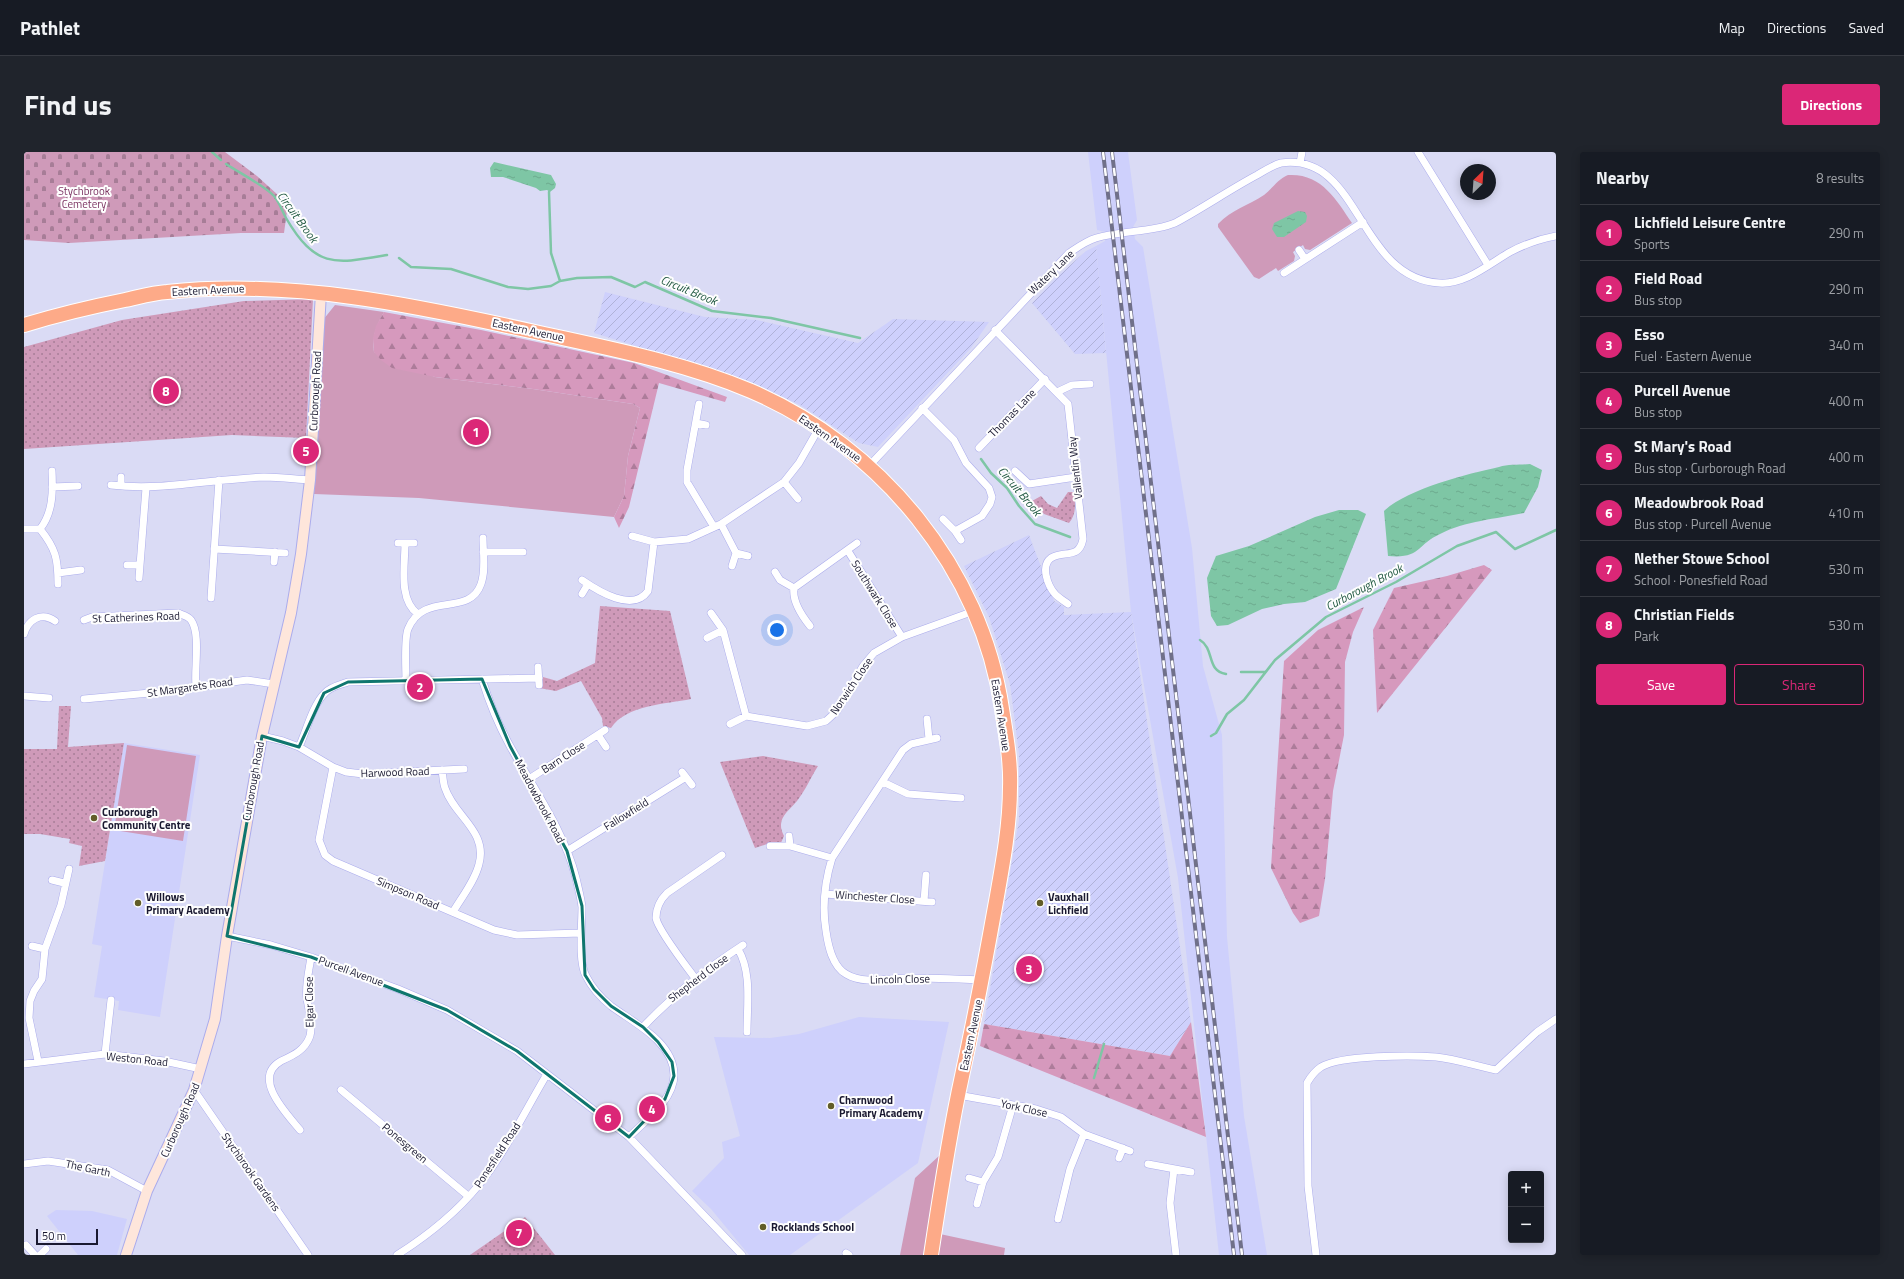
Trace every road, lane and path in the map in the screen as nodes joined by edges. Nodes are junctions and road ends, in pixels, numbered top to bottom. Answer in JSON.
{"nodes":[{"id":1,"x":1302,"y":152,"type":"edge"},
{"id":2,"x":1418,"y":152,"type":"edge"},
{"id":3,"x":1300,"y":163,"type":"junction"},
{"id":4,"x":1363,"y":222,"type":"junction"},
{"id":5,"x":1556,"y":236,"type":"edge"},
{"id":6,"x":1299,"y":250,"type":"dead end"},
{"id":7,"x":1305,"y":259,"type":"junction"},
{"id":8,"x":1488,"y":265,"type":"junction"},
{"id":9,"x":1284,"y":273,"type":"dead end"},
{"id":10,"x":321,"y":293,"type":"junction"},
{"id":11,"x":24,"y":325,"type":"edge"},
{"id":12,"x":995,"y":330,"type":"junction"},
{"id":13,"x":1045,"y":379,"type":"junction"},
{"id":14,"x":1090,"y":384,"type":"dead end"},
{"id":15,"x":1057,"y":392,"type":"junction"},
{"id":16,"x":699,"y":404,"type":"dead end"},
{"id":17,"x":922,"y":408,"type":"junction"},
{"id":18,"x":696,"y":423,"type":"junction"},
{"id":19,"x":706,"y":425,"type":"dead end"},
{"id":20,"x":819,"y":428,"type":"junction"},
{"id":21,"x":979,"y":448,"type":"dead end"},
{"id":22,"x":869,"y":466,"type":"junction"},
{"id":23,"x":52,"y":471,"type":"dead end"},
{"id":24,"x":1015,"y":471,"type":"dead end"},
{"id":25,"x":121,"y":477,"type":"dead end"},
{"id":26,"x":1076,"y":477,"type":"junction"},
{"id":27,"x":219,"y":480,"type":"junction"},
{"id":28,"x":310,"y":480,"type":"junction"},
{"id":29,"x":784,"y":482,"type":"junction"},
{"id":30,"x":111,"y":485,"type":"dead end"},
{"id":31,"x":78,"y":486,"type":"dead end"},
{"id":32,"x":121,"y":486,"type":"junction"},
{"id":33,"x":52,"y":487,"type":"junction"},
{"id":34,"x":146,"y":488,"type":"junction"},
{"id":35,"x":798,"y":499,"type":"dead end"},
{"id":36,"x":942,"y":519,"type":"dead end"},
{"id":37,"x":718,"y":525,"type":"junction"},
{"id":38,"x":24,"y":529,"type":"edge"},
{"id":39,"x":40,"y":529,"type":"junction"},
{"id":40,"x":955,"y":531,"type":"junction"},
{"id":41,"x":632,"y":536,"type":"dead end"},
{"id":42,"x":483,"y":538,"type":"dead end"},
{"id":43,"x":961,"y":540,"type":"dead end"},
{"id":44,"x":654,"y":542,"type":"junction"},
{"id":45,"x":414,"y":543,"type":"dead end"},
{"id":46,"x":857,"y":543,"type":"dead end"},
{"id":47,"x":514,"y":544,"type":"dead end"},
{"id":48,"x":214,"y":549,"type":"junction"},
{"id":49,"x":848,"y":551,"type":"junction"},
{"id":50,"x":275,"y":552,"type":"junction"},
{"id":51,"x":483,"y":552,"type":"junction"},
{"id":52,"x":513,"y":552,"type":"junction"},
{"id":53,"x":523,"y":552,"type":"dead end"},
{"id":54,"x":285,"y":553,"type":"dead end"},
{"id":55,"x":736,"y":553,"type":"junction"},
{"id":56,"x":748,"y":556,"type":"dead end"},
{"id":57,"x":274,"y":562,"type":"dead end"},
{"id":58,"x":128,"y":565,"type":"dead end"},
{"id":59,"x":140,"y":565,"type":"junction"},
{"id":60,"x":732,"y":566,"type":"dead end"},
{"id":61,"x":81,"y":570,"type":"dead end"},
{"id":62,"x":775,"y":572,"type":"dead end"},
{"id":63,"x":58,"y":573,"type":"junction"},
{"id":64,"x":139,"y":578,"type":"dead end"},
{"id":65,"x":58,"y":584,"type":"dead end"},
{"id":66,"x":794,"y":588,"type":"junction"},
{"id":67,"x":582,"y":594,"type":"dead end"},
{"id":68,"x":213,"y":595,"type":"dead end"},
{"id":69,"x":1068,"y":604,"type":"dead end"},
{"id":70,"x":974,"y":611,"type":"junction"},
{"id":71,"x":711,"y":613,"type":"dead end"},
{"id":72,"x":418,"y":614,"type":"junction"},
{"id":73,"x":804,"y":618,"type":"junction"},
{"id":74,"x":84,"y":620,"type":"dead end"},
{"id":75,"x":55,"y":621,"type":"dead end"},
{"id":76,"x":797,"y":623,"type":"dead end"},
{"id":77,"x":810,"y":626,"type":"dead end"},
{"id":78,"x":723,"y":630,"type":"junction"},
{"id":79,"x":24,"y":634,"type":"edge"},
{"id":80,"x":902,"y":637,"type":"junction"},
{"id":81,"x":707,"y":638,"type":"dead end"},
{"id":82,"x":538,"y":667,"type":"dead end"},
{"id":83,"x":482,"y":679,"type":"junction"},
{"id":84,"x":406,"y":681,"type":"junction"},
{"id":85,"x":274,"y":684,"type":"junction"},
{"id":86,"x":196,"y":686,"type":"junction"},
{"id":87,"x":24,"y":696,"type":"edge"},
{"id":88,"x":49,"y":698,"type":"dead end"},
{"id":89,"x":84,"y":699,"type":"dead end"},
{"id":90,"x":746,"y":716,"type":"junction"},
{"id":91,"x":927,"y":719,"type":"dead end"},
{"id":92,"x":730,"y":724,"type":"dead end"},
{"id":93,"x":605,"y":730,"type":"dead end"},
{"id":94,"x":598,"y":735,"type":"junction"},
{"id":95,"x":262,"y":736,"type":"junction"},
{"id":96,"x":300,"y":747,"type":"junction"},
{"id":97,"x":606,"y":747,"type":"dead end"},
{"id":98,"x":333,"y":767,"type":"junction"},
{"id":99,"x":464,"y":769,"type":"dead end"},
{"id":100,"x":442,"y":770,"type":"junction"},
{"id":101,"x":529,"y":779,"type":"junction"},
{"id":102,"x":883,"y":782,"type":"junction"},
{"id":103,"x":692,"y":785,"type":"dead end"},
{"id":104,"x":961,"y":798,"type":"dead end"},
{"id":105,"x":789,"y":836,"type":"dead end"},
{"id":106,"x":770,"y":846,"type":"dead end"},
{"id":107,"x":790,"y":846,"type":"junction"},
{"id":108,"x":567,"y":851,"type":"junction"},
{"id":109,"x":717,"y":856,"type":"dead end"},
{"id":110,"x":832,"y":858,"type":"junction"},
{"id":111,"x":69,"y":869,"type":"dead end"},
{"id":112,"x":926,"y":874,"type":"dead end"},
{"id":113,"x":52,"y":880,"type":"dead end"},
{"id":114,"x":64,"y":883,"type":"junction"},
{"id":115,"x":825,"y":894,"type":"junction"},
{"id":116,"x":453,"y":912,"type":"junction"},
{"id":117,"x":581,"y":933,"type":"junction"},
{"id":118,"x":227,"y":936,"type":"junction"},
{"id":119,"x":32,"y":946,"type":"dead end"},
{"id":120,"x":45,"y":949,"type":"junction"},
{"id":121,"x":311,"y":957,"type":"junction"},
{"id":122,"x":695,"y":978,"type":"junction"},
{"id":123,"x":982,"y":980,"type":"junction"},
{"id":124,"x":111,"y":1000,"type":"dead end"},
{"id":125,"x":1556,"y":1019,"type":"edge"},
{"id":126,"x":643,"y":1027,"type":"junction"},
{"id":127,"x":748,"y":1032,"type":"dead end"},
{"id":128,"x":105,"y":1054,"type":"junction"},
{"id":129,"x":38,"y":1061,"type":"junction"},
{"id":130,"x":24,"y":1064,"type":"edge"},
{"id":131,"x":201,"y":1069,"type":"junction"},
{"id":132,"x":547,"y":1074,"type":"junction"},
{"id":133,"x":194,"y":1090,"type":"junction"},
{"id":134,"x":341,"y":1090,"type":"dead end"},
{"id":135,"x":958,"y":1095,"type":"junction"},
{"id":136,"x":1013,"y":1105,"type":"junction"},
{"id":137,"x":299,"y":1125,"type":"dead end"},
{"id":138,"x":1084,"y":1134,"type":"junction"},
{"id":139,"x":629,"y":1137,"type":"junction"},
{"id":140,"x":1119,"y":1158,"type":"dead end"},
{"id":141,"x":24,"y":1164,"type":"edge"},
{"id":142,"x":1148,"y":1164,"type":"dead end"},
{"id":143,"x":1174,"y":1169,"type":"junction"},
{"id":144,"x":1191,"y":1172,"type":"dead end"},
{"id":145,"x":969,"y":1178,"type":"dead end"},
{"id":146,"x":983,"y":1182,"type":"junction"},
{"id":147,"x":147,"y":1191,"type":"junction"},
{"id":148,"x":468,"y":1196,"type":"junction"},
{"id":149,"x":977,"y":1204,"type":"dead end"},
{"id":150,"x":1058,"y":1219,"type":"dead end"},
{"id":151,"x":26,"y":1245,"type":"dead end"},
{"id":152,"x":46,"y":1249,"type":"dead end"},
{"id":153,"x":35,"y":1255,"type":"edge"},
{"id":154,"x":40,"y":1255,"type":"edge"},
{"id":155,"x":126,"y":1255,"type":"edge"},
{"id":156,"x":308,"y":1255,"type":"edge"},
{"id":157,"x":397,"y":1255,"type":"edge"},
{"id":158,"x":742,"y":1255,"type":"edge"},
{"id":159,"x":931,"y":1255,"type":"edge"},
{"id":160,"x":1176,"y":1255,"type":"edge"},
{"id":161,"x":1316,"y":1255,"type":"edge"}],
"edges":[{"from":1,"to":3,"type":"street"},
{"from":2,"to":8,"type":"street"},
{"from":3,"to":4,"type":"street","name":"Watery Lane"},
{"from":3,"to":12,"type":"street","name":"Watery Lane"},
{"from":4,"to":7,"type":"street"},
{"from":4,"to":8,"type":"street","name":"Watery Lane"},
{"from":5,"to":8,"type":"street","name":"Watery Lane"},
{"from":6,"to":7,"type":"street"},
{"from":7,"to":9,"type":"street"},
{"from":10,"to":11,"type":"highway","name":"Eastern Avenue"},
{"from":10,"to":20,"type":"highway","name":"Eastern Avenue"},
{"from":10,"to":28,"type":"street","name":"Curborough Road"},
{"from":12,"to":13,"type":"street","name":"Vallentin Way"},
{"from":12,"to":17,"type":"street","name":"Watery Lane"},
{"from":13,"to":15,"type":"street","name":"Vallentin Way"},
{"from":13,"to":21,"type":"street","name":"Thomas Lane"},
{"from":14,"to":15,"type":"street"},
{"from":15,"to":26,"type":"street","name":"Vallentin Way"},
{"from":16,"to":18,"type":"street"},
{"from":17,"to":22,"type":"street","name":"Watery Lane"},
{"from":17,"to":40,"type":"street"},
{"from":18,"to":19,"type":"street"},
{"from":18,"to":37,"type":"street"},
{"from":20,"to":22,"type":"highway","name":"Eastern Avenue"},
{"from":20,"to":29,"type":"street"},
{"from":22,"to":70,"type":"highway","name":"Eastern Avenue"},
{"from":23,"to":33,"type":"street"},
{"from":24,"to":26,"type":"street"},
{"from":25,"to":32,"type":"street"},
{"from":26,"to":69,"type":"street","name":"Vallentin Way"},
{"from":27,"to":28,"type":"street"},
{"from":27,"to":34,"type":"street"},
{"from":27,"to":48,"type":"street"},
{"from":28,"to":85,"type":"street","name":"Curborough Road"},
{"from":29,"to":35,"type":"street"},
{"from":29,"to":37,"type":"street"},
{"from":30,"to":32,"type":"street"},
{"from":31,"to":33,"type":"street"},
{"from":32,"to":34,"type":"street"},
{"from":33,"to":39,"type":"street"},
{"from":34,"to":59,"type":"street"},
{"from":36,"to":40,"type":"street"},
{"from":37,"to":44,"type":"street"},
{"from":37,"to":55,"type":"street"},
{"from":38,"to":39,"type":"street"},
{"from":39,"to":63,"type":"street"},
{"from":40,"to":43,"type":"street"},
{"from":41,"to":44,"type":"street"},
{"from":42,"to":51,"type":"street"},
{"from":44,"to":67,"type":"street"},
{"from":45,"to":72,"type":"street"},
{"from":46,"to":49,"type":"street","name":"Southwark Close"},
{"from":47,"to":52,"type":"street"},
{"from":48,"to":50,"type":"street"},
{"from":48,"to":68,"type":"street"},
{"from":49,"to":66,"type":"street","name":"Southwark Close"},
{"from":49,"to":80,"type":"street","name":"Southwark Close"},
{"from":50,"to":54,"type":"street"},
{"from":50,"to":57,"type":"street"},
{"from":51,"to":52,"type":"street"},
{"from":51,"to":72,"type":"street"},
{"from":52,"to":53,"type":"street"},
{"from":55,"to":56,"type":"street"},
{"from":55,"to":60,"type":"street"},
{"from":58,"to":59,"type":"street"},
{"from":59,"to":64,"type":"street"},
{"from":61,"to":63,"type":"street"},
{"from":62,"to":66,"type":"street"},
{"from":63,"to":65,"type":"street"},
{"from":66,"to":73,"type":"street"},
{"from":70,"to":80,"type":"street","name":"Norwich Close"},
{"from":70,"to":123,"type":"highway","name":"Eastern Avenue"},
{"from":71,"to":78,"type":"street"},
{"from":72,"to":84,"type":"street"},
{"from":73,"to":76,"type":"street"},
{"from":73,"to":77,"type":"street"},
{"from":74,"to":86,"type":"street","name":"St Catherines Road"},
{"from":75,"to":79,"type":"street"},
{"from":78,"to":81,"type":"street"},
{"from":78,"to":90,"type":"street"},
{"from":80,"to":90,"type":"street","name":"Norwich Close"},
{"from":82,"to":83,"type":"street"},
{"from":83,"to":84,"type":"street"},
{"from":83,"to":101,"type":"street","name":"Meadowbrook Road"},
{"from":84,"to":96,"type":"street"},
{"from":85,"to":86,"type":"street","name":"St Margarets Road"},
{"from":85,"to":95,"type":"street","name":"Curborough Road"},
{"from":86,"to":89,"type":"street","name":"St Margarets Road"},
{"from":87,"to":88,"type":"street"},
{"from":90,"to":92,"type":"street"},
{"from":91,"to":102,"type":"street","name":"Lincoln Close"},
{"from":93,"to":94,"type":"street","name":"Barn Close"},
{"from":94,"to":97,"type":"street"},
{"from":94,"to":101,"type":"street","name":"Barn Close"},
{"from":95,"to":96,"type":"street","name":"Harwood Road"},
{"from":95,"to":118,"type":"street","name":"Curborough Road"},
{"from":96,"to":98,"type":"street","name":"Harwood Road"},
{"from":98,"to":100,"type":"street","name":"Harwood Road"},
{"from":98,"to":116,"type":"street","name":"Simpson Road"},
{"from":99,"to":100,"type":"street","name":"Harwood Road"},
{"from":100,"to":116,"type":"street"},
{"from":101,"to":108,"type":"street","name":"Meadowbrook Road"},
{"from":102,"to":104,"type":"street"},
{"from":102,"to":110,"type":"street","name":"Lincoln Close"},
{"from":103,"to":108,"type":"street","name":"Fallowfield"},
{"from":105,"to":107,"type":"street"},
{"from":106,"to":107,"type":"street"},
{"from":107,"to":110,"type":"street"},
{"from":108,"to":117,"type":"street","name":"Meadowbrook Road"},
{"from":109,"to":122,"type":"street"},
{"from":110,"to":115,"type":"street","name":"Lincoln Close"},
{"from":111,"to":114,"type":"street"},
{"from":112,"to":115,"type":"street","name":"Winchester Close"},
{"from":113,"to":114,"type":"street"},
{"from":114,"to":120,"type":"street"},
{"from":115,"to":123,"type":"street","name":"Lincoln Close"},
{"from":116,"to":117,"type":"street","name":"Simpson Road"},
{"from":117,"to":126,"type":"street","name":"Meadowbrook Road"},
{"from":118,"to":121,"type":"street","name":"Purcell Avenue"},
{"from":118,"to":131,"type":"street","name":"Curborough Road"},
{"from":119,"to":120,"type":"street"},
{"from":120,"to":129,"type":"street"},
{"from":121,"to":132,"type":"street","name":"Purcell Avenue"},
{"from":121,"to":137,"type":"street","name":"Elgar Close"},
{"from":122,"to":126,"type":"street","name":"Shepherd Close"},
{"from":122,"to":127,"type":"street","name":"Shepherd Close"},
{"from":123,"to":135,"type":"highway","name":"Eastern Avenue"},
{"from":124,"to":128,"type":"street"},
{"from":125,"to":161,"type":"street"},
{"from":126,"to":139,"type":"street","name":"Meadowbrook Road"},
{"from":128,"to":129,"type":"street","name":"Weston Road"},
{"from":128,"to":131,"type":"street","name":"Weston Road"},
{"from":129,"to":130,"type":"street","name":"Weston Road"},
{"from":131,"to":133,"type":"street","name":"Curborough Road"},
{"from":132,"to":139,"type":"street","name":"Purcell Avenue"},
{"from":132,"to":148,"type":"street","name":"Ponesfield Road"},
{"from":133,"to":147,"type":"street","name":"Curborough Road"},
{"from":133,"to":156,"type":"street","name":"Stychbrook Gardens"},
{"from":134,"to":148,"type":"street","name":"Ponesgreen"},
{"from":135,"to":136,"type":"street","name":"York Close"},
{"from":135,"to":159,"type":"highway","name":"Eastern Avenue"},
{"from":136,"to":138,"type":"street","name":"York Close"},
{"from":136,"to":146,"type":"street"},
{"from":138,"to":140,"type":"street","name":"York Close"},
{"from":138,"to":150,"type":"street"},
{"from":139,"to":158,"type":"street","name":"Purcell Avenue"},
{"from":141,"to":147,"type":"street","name":"The Garth"},
{"from":142,"to":143,"type":"street"},
{"from":143,"to":144,"type":"street"},
{"from":143,"to":160,"type":"street"},
{"from":145,"to":146,"type":"street"},
{"from":146,"to":149,"type":"street"},
{"from":147,"to":155,"type":"street","name":"Curborough Road"},
{"from":148,"to":157,"type":"street","name":"Ponesfield Road"},
{"from":151,"to":153,"type":"street"},
{"from":152,"to":154,"type":"street"}]}
